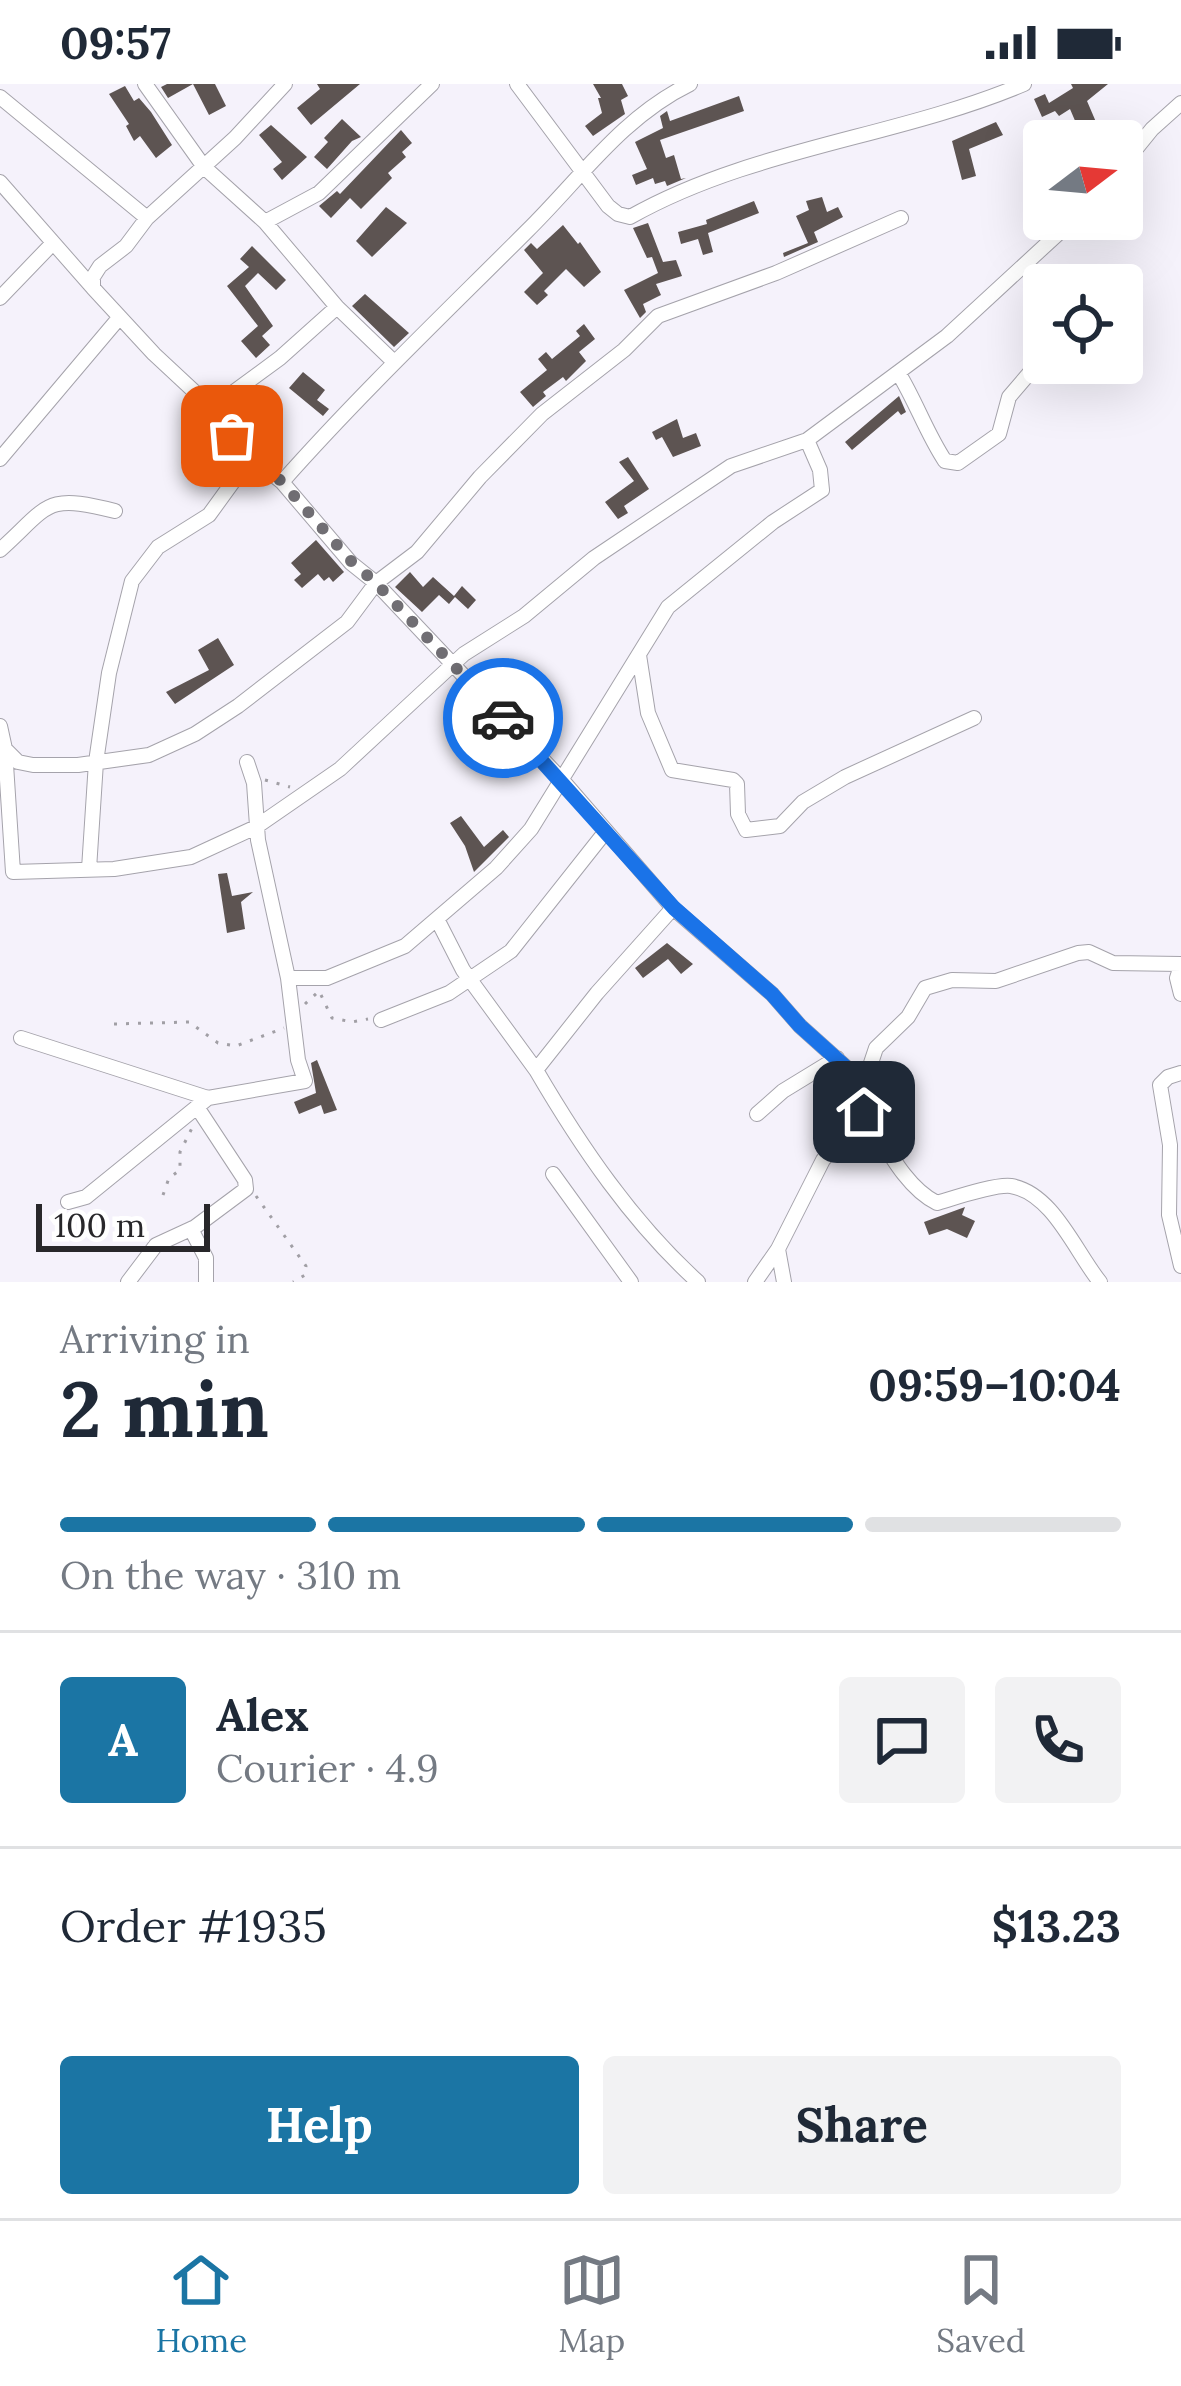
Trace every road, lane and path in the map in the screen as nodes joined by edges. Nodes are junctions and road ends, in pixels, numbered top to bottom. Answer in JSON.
{"nodes":[{"id":1,"x":145,"y":84,"type":"edge"},
{"id":2,"x":285,"y":84,"type":"edge"},
{"id":3,"x":432,"y":84,"type":"edge"},
{"id":4,"x":517,"y":84,"type":"edge"},
{"id":5,"x":543,"y":84,"type":"edge"},
{"id":6,"x":690,"y":84,"type":"edge"},
{"id":7,"x":1024,"y":84,"type":"edge"},
{"id":8,"x":527,"y":97,"type":"junction"},
{"id":9,"x":1,"y":101,"type":"edge"},
{"id":10,"x":1181,"y":103,"type":"edge"},
{"id":11,"x":1143,"y":140,"type":"edge"},
{"id":12,"x":204,"y":167,"type":"junction"},
{"id":13,"x":583,"y":169,"type":"junction"},
{"id":14,"x":0,"y":182,"type":"edge"},
{"id":15,"x":147,"y":218,"type":"junction"},
{"id":16,"x":901,"y":218,"type":"dead end"},
{"id":17,"x":265,"y":222,"type":"junction"},
{"id":18,"x":1050,"y":240,"type":"edge"},
{"id":19,"x":51,"y":244,"type":"junction"},
{"id":20,"x":92,"y":288,"type":"junction"},
{"id":21,"x":0,"y":298,"type":"edge"},
{"id":22,"x":337,"y":307,"type":"junction"},
{"id":23,"x":118,"y":318,"type":"junction"},
{"id":24,"x":393,"y":361,"type":"junction"},
{"id":25,"x":899,"y":374,"type":"junction"},
{"id":26,"x":1023,"y":381,"type":"edge"},
{"id":27,"x":212,"y":408,"type":"junction"},
{"id":28,"x":807,"y":440,"type":"junction"},
{"id":29,"x":251,"y":457,"type":"junction"},
{"id":30,"x":0,"y":459,"type":"edge"},
{"id":31,"x":282,"y":482,"type":"junction"},
{"id":32,"x":115,"y":511,"type":"dead end"},
{"id":33,"x":0,"y":550,"type":"edge"},
{"id":34,"x":376,"y":583,"type":"junction"},
{"id":35,"x":639,"y":656,"type":"junction"},
{"id":36,"x":453,"y":665,"type":"junction"},
{"id":37,"x":974,"y":718,"type":"dead end"},
{"id":38,"x":0,"y":726,"type":"edge"},
{"id":39,"x":5,"y":749,"type":"junction"},
{"id":40,"x":96,"y":762,"type":"junction"},
{"id":41,"x":250,"y":770,"type":"joint"},
{"id":42,"x":563,"y":781,"type":"junction"},
{"id":43,"x":303,"y":797,"type":"junction"},
{"id":44,"x":256,"y":826,"type":"junction"},
{"id":45,"x":606,"y":831,"type":"junction"},
{"id":46,"x":89,"y":869,"type":"junction"},
{"id":47,"x":674,"y":908,"type":"junction"},
{"id":48,"x":438,"y":921,"type":"junction"},
{"id":49,"x":1181,"y":965,"type":"edge"},
{"id":50,"x":288,"y":978,"type":"junction"},
{"id":51,"x":468,"y":978,"type":"junction"},
{"id":52,"x":322,"y":985,"type":"junction"},
{"id":53,"x":1181,"y":994,"type":"edge"},
{"id":54,"x":381,"y":1020,"type":"joint"},
{"id":55,"x":293,"y":1023,"type":"junction"},
{"id":56,"x":114,"y":1024,"type":"dead end"},
{"id":57,"x":21,"y":1037,"type":"dead end"},
{"id":58,"x":838,"y":1058,"type":"junction"},
{"id":59,"x":536,"y":1070,"type":"junction"},
{"id":60,"x":1181,"y":1073,"type":"edge"},
{"id":61,"x":859,"y":1079,"type":"junction"},
{"id":62,"x":203,"y":1108,"type":"junction"},
{"id":63,"x":864,"y":1112,"type":"junction"},
{"id":64,"x":757,"y":1114,"type":"dead end"},
{"id":65,"x":553,"y":1174,"type":"dead end"},
{"id":66,"x":245,"y":1180,"type":"junction"},
{"id":67,"x":164,"y":1195,"type":"dead end"},
{"id":68,"x":68,"y":1202,"type":"dead end"},
{"id":69,"x":191,"y":1229,"type":"junction"},
{"id":70,"x":778,"y":1249,"type":"junction"},
{"id":71,"x":1181,"y":1266,"type":"edge"},
{"id":72,"x":626,"y":1280,"type":"edge"},
{"id":73,"x":128,"y":1282,"type":"edge"},
{"id":74,"x":206,"y":1282,"type":"edge"},
{"id":75,"x":293,"y":1282,"type":"edge"},
{"id":76,"x":698,"y":1282,"type":"edge"},
{"id":77,"x":755,"y":1282,"type":"edge"},
{"id":78,"x":784,"y":1282,"type":"edge"},
{"id":79,"x":1100,"y":1282,"type":"edge"}],
"edges":[{"from":1,"to":12,"type":"street"},
{"from":2,"to":12,"type":"street"},
{"from":3,"to":17,"type":"street"},
{"from":4,"to":8,"type":"street"},
{"from":5,"to":8,"type":"street"},
{"from":6,"to":13,"type":"street"},
{"from":7,"to":13,"type":"street"},
{"from":8,"to":13,"type":"street"},
{"from":9,"to":15,"type":"street"},
{"from":10,"to":11,"type":"street"},
{"from":12,"to":15,"type":"street"},
{"from":12,"to":17,"type":"street"},
{"from":13,"to":24,"type":"street"},
{"from":14,"to":19,"type":"street"},
{"from":15,"to":20,"type":"street"},
{"from":16,"to":34,"type":"street"},
{"from":17,"to":22,"type":"street"},
{"from":18,"to":25,"type":"street"},
{"from":19,"to":20,"type":"street"},
{"from":19,"to":21,"type":"street"},
{"from":20,"to":23,"type":"street"},
{"from":22,"to":24,"type":"street"},
{"from":22,"to":27,"type":"street"},
{"from":23,"to":27,"type":"street"},
{"from":23,"to":30,"type":"street"},
{"from":24,"to":31,"type":"street"},
{"from":25,"to":26,"type":"street"},
{"from":25,"to":28,"type":"street"},
{"from":27,"to":29,"type":"street"},
{"from":28,"to":35,"type":"street"},
{"from":28,"to":36,"type":"street"},
{"from":29,"to":31,"type":"street"},
{"from":29,"to":40,"type":"street"},
{"from":31,"to":34,"type":"street"},
{"from":32,"to":33,"type":"street"},
{"from":34,"to":36,"type":"street"},
{"from":34,"to":40,"type":"street"},
{"from":35,"to":37,"type":"street"},
{"from":35,"to":42,"type":"street"},
{"from":36,"to":42,"type":"street"},
{"from":36,"to":43,"type":"street"},
{"from":38,"to":39,"type":"street"},
{"from":39,"to":40,"type":"street"},
{"from":39,"to":46,"type":"street"},
{"from":40,"to":46,"type":"street"},
{"from":41,"to":43,"type":"path"},
{"from":41,"to":44,"type":"street"},
{"from":42,"to":45,"type":"street"},
{"from":42,"to":48,"type":"street"},
{"from":43,"to":44,"type":"street"},
{"from":44,"to":46,"type":"street"},
{"from":44,"to":50,"type":"street"},
{"from":45,"to":47,"type":"street"},
{"from":45,"to":51,"type":"street"},
{"from":47,"to":58,"type":"street"},
{"from":47,"to":59,"type":"street"},
{"from":48,"to":51,"type":"street"},
{"from":48,"to":52,"type":"street"},
{"from":49,"to":53,"type":"street"},
{"from":49,"to":61,"type":"street"},
{"from":50,"to":52,"type":"street"},
{"from":50,"to":55,"type":"street"},
{"from":51,"to":54,"type":"street"},
{"from":51,"to":59,"type":"street"},
{"from":52,"to":54,"type":"path"},
{"from":52,"to":55,"type":"path"},
{"from":55,"to":56,"type":"path"},
{"from":55,"to":62,"type":"street"},
{"from":57,"to":62,"type":"street"},
{"from":58,"to":61,"type":"street"},
{"from":58,"to":64,"type":"street"},
{"from":59,"to":76,"type":"street"},
{"from":60,"to":71,"type":"street"},
{"from":61,"to":63,"type":"street"},
{"from":62,"to":66,"type":"street"},
{"from":62,"to":67,"type":"path"},
{"from":62,"to":68,"type":"street"},
{"from":63,"to":70,"type":"street"},
{"from":63,"to":79,"type":"street"},
{"from":65,"to":72,"type":"street"},
{"from":66,"to":69,"type":"street"},
{"from":66,"to":75,"type":"path"},
{"from":69,"to":73,"type":"street"},
{"from":69,"to":74,"type":"street"},
{"from":70,"to":77,"type":"street"},
{"from":70,"to":78,"type":"street"}]}
